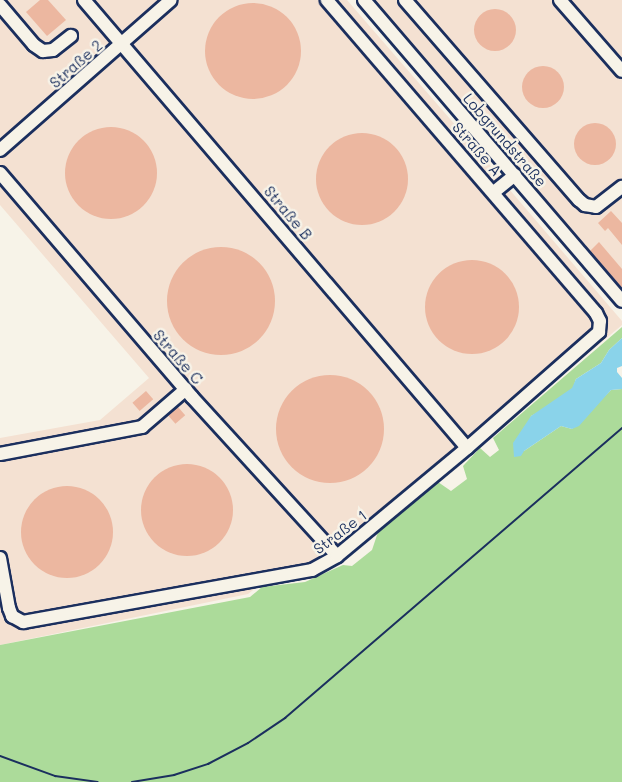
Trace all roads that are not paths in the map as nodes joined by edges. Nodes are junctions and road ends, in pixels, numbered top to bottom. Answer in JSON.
{"nodes":[{"id":1,"x":84,"y":0,"type":"edge"},
{"id":2,"x":171,"y":0,"type":"edge"},
{"id":3,"x":327,"y":0,"type":"edge"},
{"id":4,"x":364,"y":0,"type":"edge"},
{"id":5,"x":405,"y":0,"type":"edge"},
{"id":6,"x":560,"y":0,"type":"edge"},
{"id":7,"x":0,"y":5,"type":"edge"},
{"id":8,"x":70,"y":36,"type":"dead end"},
{"id":9,"x":122,"y":43,"type":"junction"},
{"id":10,"x":622,"y":71,"type":"edge"},
{"id":11,"x":0,"y":150,"type":"edge"},
{"id":12,"x":0,"y":173,"type":"edge"},
{"id":13,"x":515,"y":175,"type":"junction"},
{"id":14,"x":622,"y":188,"type":"edge"},
{"id":15,"x":494,"y":192,"type":"junction"},
{"id":16,"x":622,"y":300,"type":"edge"},
{"id":17,"x":600,"y":321,"type":"joint"},
{"id":18,"x":186,"y":389,"type":"junction"},
{"id":19,"x":467,"y":448,"type":"junction"},
{"id":20,"x":0,"y":454,"type":"edge"},
{"id":21,"x":337,"y":556,"type":"junction"},
{"id":22,"x":0,"y":558,"type":"edge"}],
"edges":[{"from":1,"to":9,"type":"street","name":"Straße B"},
{"from":2,"to":9,"type":"street","name":"Straße 2"},
{"from":3,"to":15,"type":"street","name":"Straße A"},
{"from":4,"to":13,"type":"street","name":"Lobgrundstraße"},
{"from":5,"to":14,"type":"street"},
{"from":6,"to":10,"type":"street"},
{"from":7,"to":8,"type":"street"},
{"from":9,"to":11,"type":"street","name":"Straße 2"},
{"from":9,"to":19,"type":"street","name":"Straße B"},
{"from":12,"to":18,"type":"street","name":"Straße C"},
{"from":13,"to":15,"type":"street"},
{"from":13,"to":16,"type":"street","name":"Lobgrundstraße"},
{"from":15,"to":17,"type":"street","name":"Straße A"},
{"from":17,"to":19,"type":"street","name":"Straße 1"},
{"from":18,"to":20,"type":"street"},
{"from":18,"to":21,"type":"street","name":"Straße C"},
{"from":19,"to":21,"type":"street","name":"Straße 1"},
{"from":21,"to":22,"type":"street","name":"Straße 1"}]}
